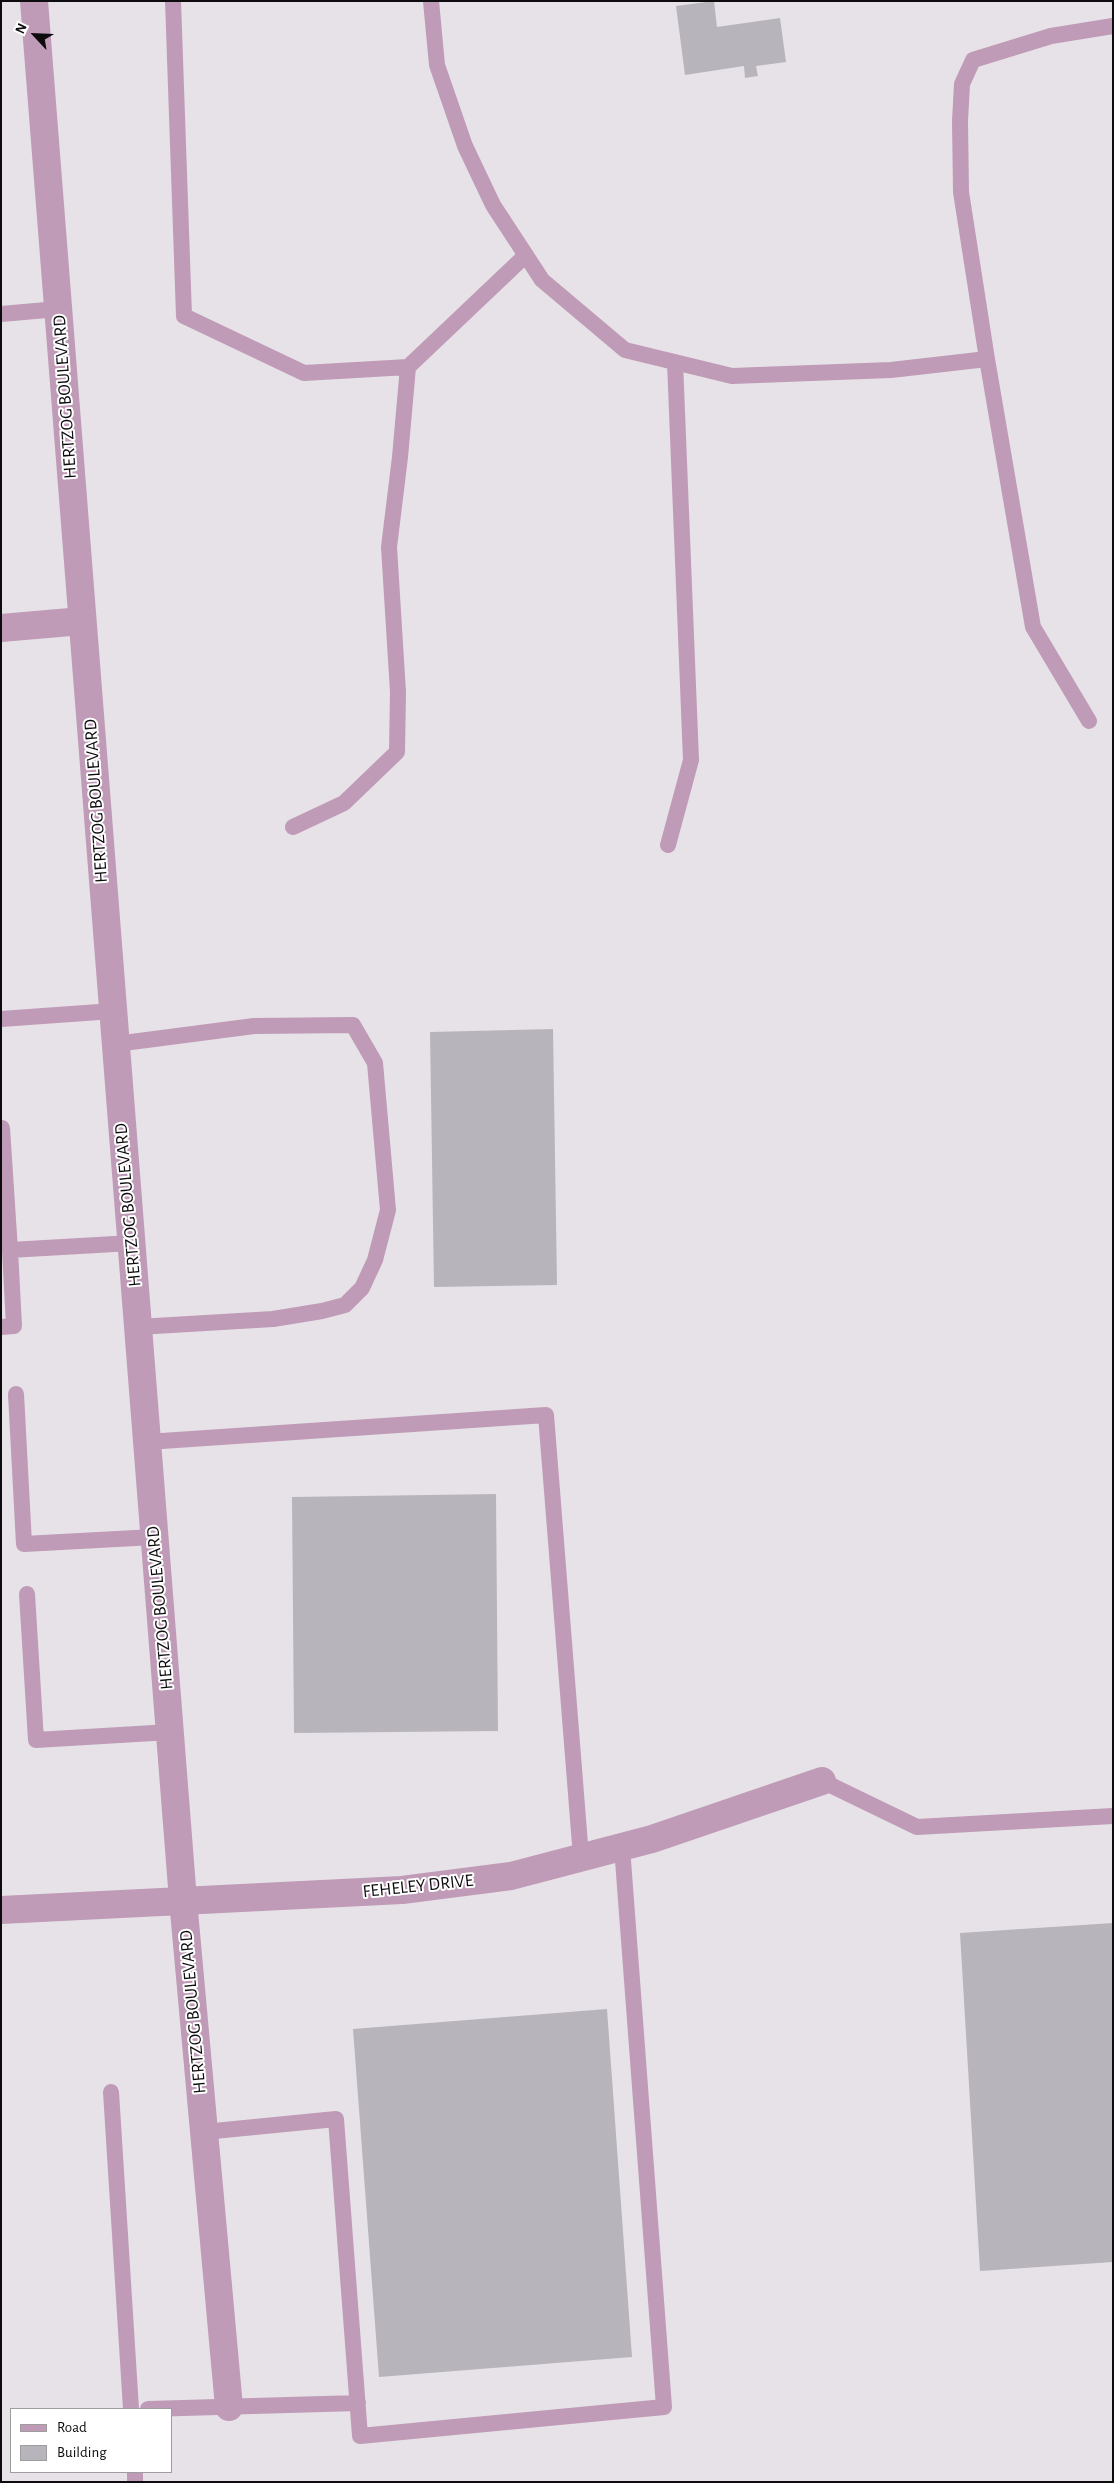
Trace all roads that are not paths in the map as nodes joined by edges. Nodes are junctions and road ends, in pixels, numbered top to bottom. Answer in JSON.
{"nodes":[{"id":1,"x":34,"y":1,"type":"edge"},
{"id":2,"x":173,"y":1,"type":"edge"},
{"id":3,"x":431,"y":1,"type":"edge"},
{"id":4,"x":1113,"y":26,"type":"edge"},
{"id":5,"x":526,"y":255,"type":"junction"},
{"id":6,"x":58,"y":309,"type":"junction"},
{"id":7,"x":1,"y":314,"type":"edge"},
{"id":8,"x":987,"y":359,"type":"junction"},
{"id":9,"x":675,"y":362,"type":"junction"},
{"id":10,"x":408,"y":367,"type":"junction"},
{"id":11,"x":82,"y":621,"type":"junction"},
{"id":12,"x":1,"y":628,"type":"edge"},
{"id":13,"x":1089,"y":722,"type":"dead end"},
{"id":14,"x":293,"y":827,"type":"dead end"},
{"id":15,"x":668,"y":845,"type":"dead end"},
{"id":16,"x":113,"y":1011,"type":"junction"},
{"id":17,"x":1,"y":1019,"type":"edge"},
{"id":18,"x":116,"y":1044,"type":"junction"},
{"id":19,"x":2,"y":1128,"type":"edge"},
{"id":20,"x":132,"y":1243,"type":"junction"},
{"id":21,"x":10,"y":1250,"type":"junction"},
{"id":22,"x":1,"y":1327,"type":"edge"},
{"id":23,"x":138,"y":1327,"type":"junction"},
{"id":24,"x":16,"y":1394,"type":"dead end"},
{"id":25,"x":147,"y":1442,"type":"junction"},
{"id":26,"x":154,"y":1536,"type":"junction"},
{"id":27,"x":27,"y":1594,"type":"dead end"},
{"id":28,"x":170,"y":1732,"type":"junction"},
{"id":29,"x":822,"y":1782,"type":"joint"},
{"id":30,"x":1113,"y":1816,"type":"edge"},
{"id":31,"x":622,"y":1847,"type":"junction"},
{"id":32,"x":580,"y":1857,"type":"junction"},
{"id":33,"x":183,"y":1900,"type":"junction"},
{"id":34,"x":1,"y":1910,"type":"edge"},
{"id":35,"x":111,"y":2092,"type":"dead end"},
{"id":36,"x":204,"y":2132,"type":"junction"},
{"id":37,"x":358,"y":2403,"type":"junction"},
{"id":38,"x":229,"y":2407,"type":"junction"},
{"id":39,"x":131,"y":2408,"type":"edge"},
{"id":40,"x":172,"y":2408,"type":"edge"}],
"edges":[{"from":1,"to":6,"type":"street","name":"HERTZOG BOULEVARD"},
{"from":2,"to":10,"type":"lane"},
{"from":3,"to":5,"type":"lane"},
{"from":4,"to":8,"type":"lane"},
{"from":5,"to":9,"type":"lane"},
{"from":5,"to":10,"type":"lane"},
{"from":6,"to":7,"type":"lane"},
{"from":6,"to":11,"type":"street","name":"HERTZOG BOULEVARD"},
{"from":8,"to":9,"type":"lane"},
{"from":8,"to":13,"type":"lane"},
{"from":9,"to":15,"type":"lane"},
{"from":10,"to":14,"type":"lane"},
{"from":11,"to":12,"type":"street"},
{"from":11,"to":16,"type":"street","name":"HERTZOG BOULEVARD"},
{"from":16,"to":17,"type":"lane"},
{"from":16,"to":18,"type":"street","name":"HERTZOG BOULEVARD"},
{"from":18,"to":20,"type":"street","name":"HERTZOG BOULEVARD"},
{"from":18,"to":23,"type":"lane"},
{"from":19,"to":21,"type":"lane"},
{"from":20,"to":21,"type":"lane"},
{"from":20,"to":23,"type":"street","name":"HERTZOG BOULEVARD"},
{"from":21,"to":22,"type":"lane"},
{"from":23,"to":25,"type":"street","name":"HERTZOG BOULEVARD"},
{"from":24,"to":26,"type":"lane"},
{"from":25,"to":26,"type":"street","name":"HERTZOG BOULEVARD"},
{"from":25,"to":32,"type":"lane"},
{"from":26,"to":28,"type":"street","name":"HERTZOG BOULEVARD"},
{"from":27,"to":28,"type":"lane"},
{"from":28,"to":33,"type":"street","name":"HERTZOG BOULEVARD"},
{"from":29,"to":30,"type":"lane"},
{"from":29,"to":31,"type":"street","name":"FEHELEY DRIVE"},
{"from":31,"to":32,"type":"street","name":"FEHELEY DRIVE"},
{"from":31,"to":37,"type":"lane"},
{"from":32,"to":33,"type":"street","name":"FEHELEY DRIVE"},
{"from":33,"to":34,"type":"street","name":"FEHELEY DRIVE"},
{"from":33,"to":36,"type":"street","name":"HERTZOG BOULEVARD"},
{"from":35,"to":39,"type":"lane"},
{"from":36,"to":37,"type":"lane"},
{"from":36,"to":38,"type":"street","name":"HERTZOG BOULEVARD"},
{"from":37,"to":38,"type":"lane"},
{"from":38,"to":40,"type":"lane"}]}
